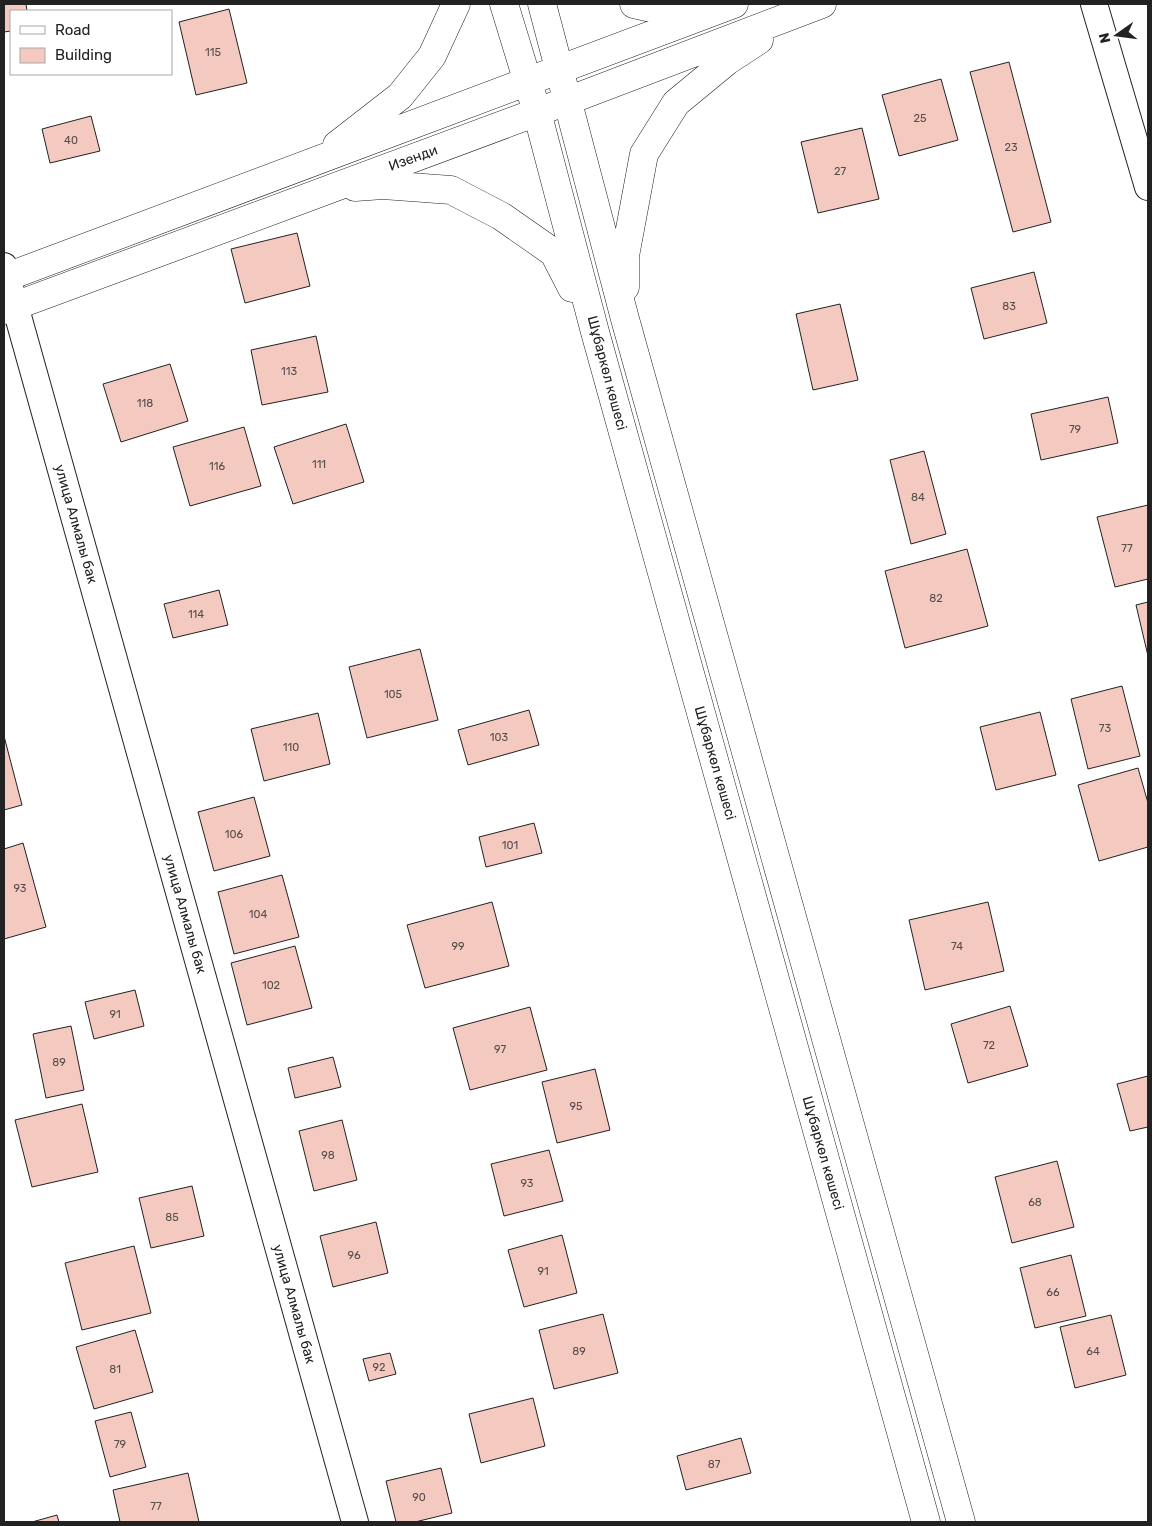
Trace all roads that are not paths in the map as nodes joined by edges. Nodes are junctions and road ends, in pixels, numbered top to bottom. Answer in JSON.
{"nodes":[{"id":1,"x":456,"y":4,"type":"edge"},
{"id":2,"x":504,"y":4,"type":"edge"},
{"id":3,"x":542,"y":4,"type":"edge"},
{"id":4,"x":634,"y":4,"type":"edge"},
{"id":5,"x":685,"y":4,"type":"edge"},
{"id":6,"x":734,"y":4,"type":"edge"},
{"id":7,"x":1094,"y":4,"type":"edge"},
{"id":8,"x":813,"y":7,"type":"edge"},
{"id":9,"x":559,"y":70,"type":"junction"},
{"id":10,"x":527,"y":82,"type":"junction"},
{"id":11,"x":567,"y":101,"type":"junction"},
{"id":12,"x":537,"y":112,"type":"junction"},
{"id":13,"x":314,"y":163,"type":"junction"},
{"id":14,"x":1148,"y":187,"type":"edge"},
{"id":15,"x":331,"y":188,"type":"junction"},
{"id":16,"x":5,"y":274,"type":"edge"},
{"id":17,"x":9,"y":308,"type":"edge"},
{"id":18,"x":625,"y":319,"type":"junction"},
{"id":19,"x":595,"y":332,"type":"junction"},
{"id":20,"x":355,"y":1522,"type":"edge"},
{"id":21,"x":926,"y":1522,"type":"edge"},
{"id":22,"x":961,"y":1522,"type":"edge"}],
"edges":[{"from":1,"to":13,"type":"street"},
{"from":2,"to":10,"type":"street","name":"Шұбаркөл көшесі"},
{"from":3,"to":9,"type":"street"},
{"from":4,"to":5,"type":"street"},
{"from":6,"to":9,"type":"street"},
{"from":7,"to":14,"type":"street"},
{"from":8,"to":11,"type":"street","name":"Изенди"},
{"from":8,"to":18,"type":"street"},
{"from":9,"to":10,"type":"street"},
{"from":9,"to":11,"type":"street"},
{"from":10,"to":12,"type":"street","name":"Шұбаркөл көшесі"},
{"from":10,"to":13,"type":"street"},
{"from":11,"to":12,"type":"street","name":"Изенди"},
{"from":11,"to":18,"type":"street"},
{"from":12,"to":15,"type":"street","name":"Изенди"},
{"from":12,"to":19,"type":"street","name":"Шұбаркөл көшесі"},
{"from":13,"to":16,"type":"street"},
{"from":15,"to":17,"type":"street","name":"Изенди"},
{"from":15,"to":19,"type":"street"},
{"from":16,"to":17,"type":"street","name":"улица Алмалы бак"},
{"from":17,"to":20,"type":"street","name":"улица Алмалы бак"},
{"from":18,"to":22,"type":"street"},
{"from":19,"to":21,"type":"street","name":"Шұбаркөл көшесі"}]}
